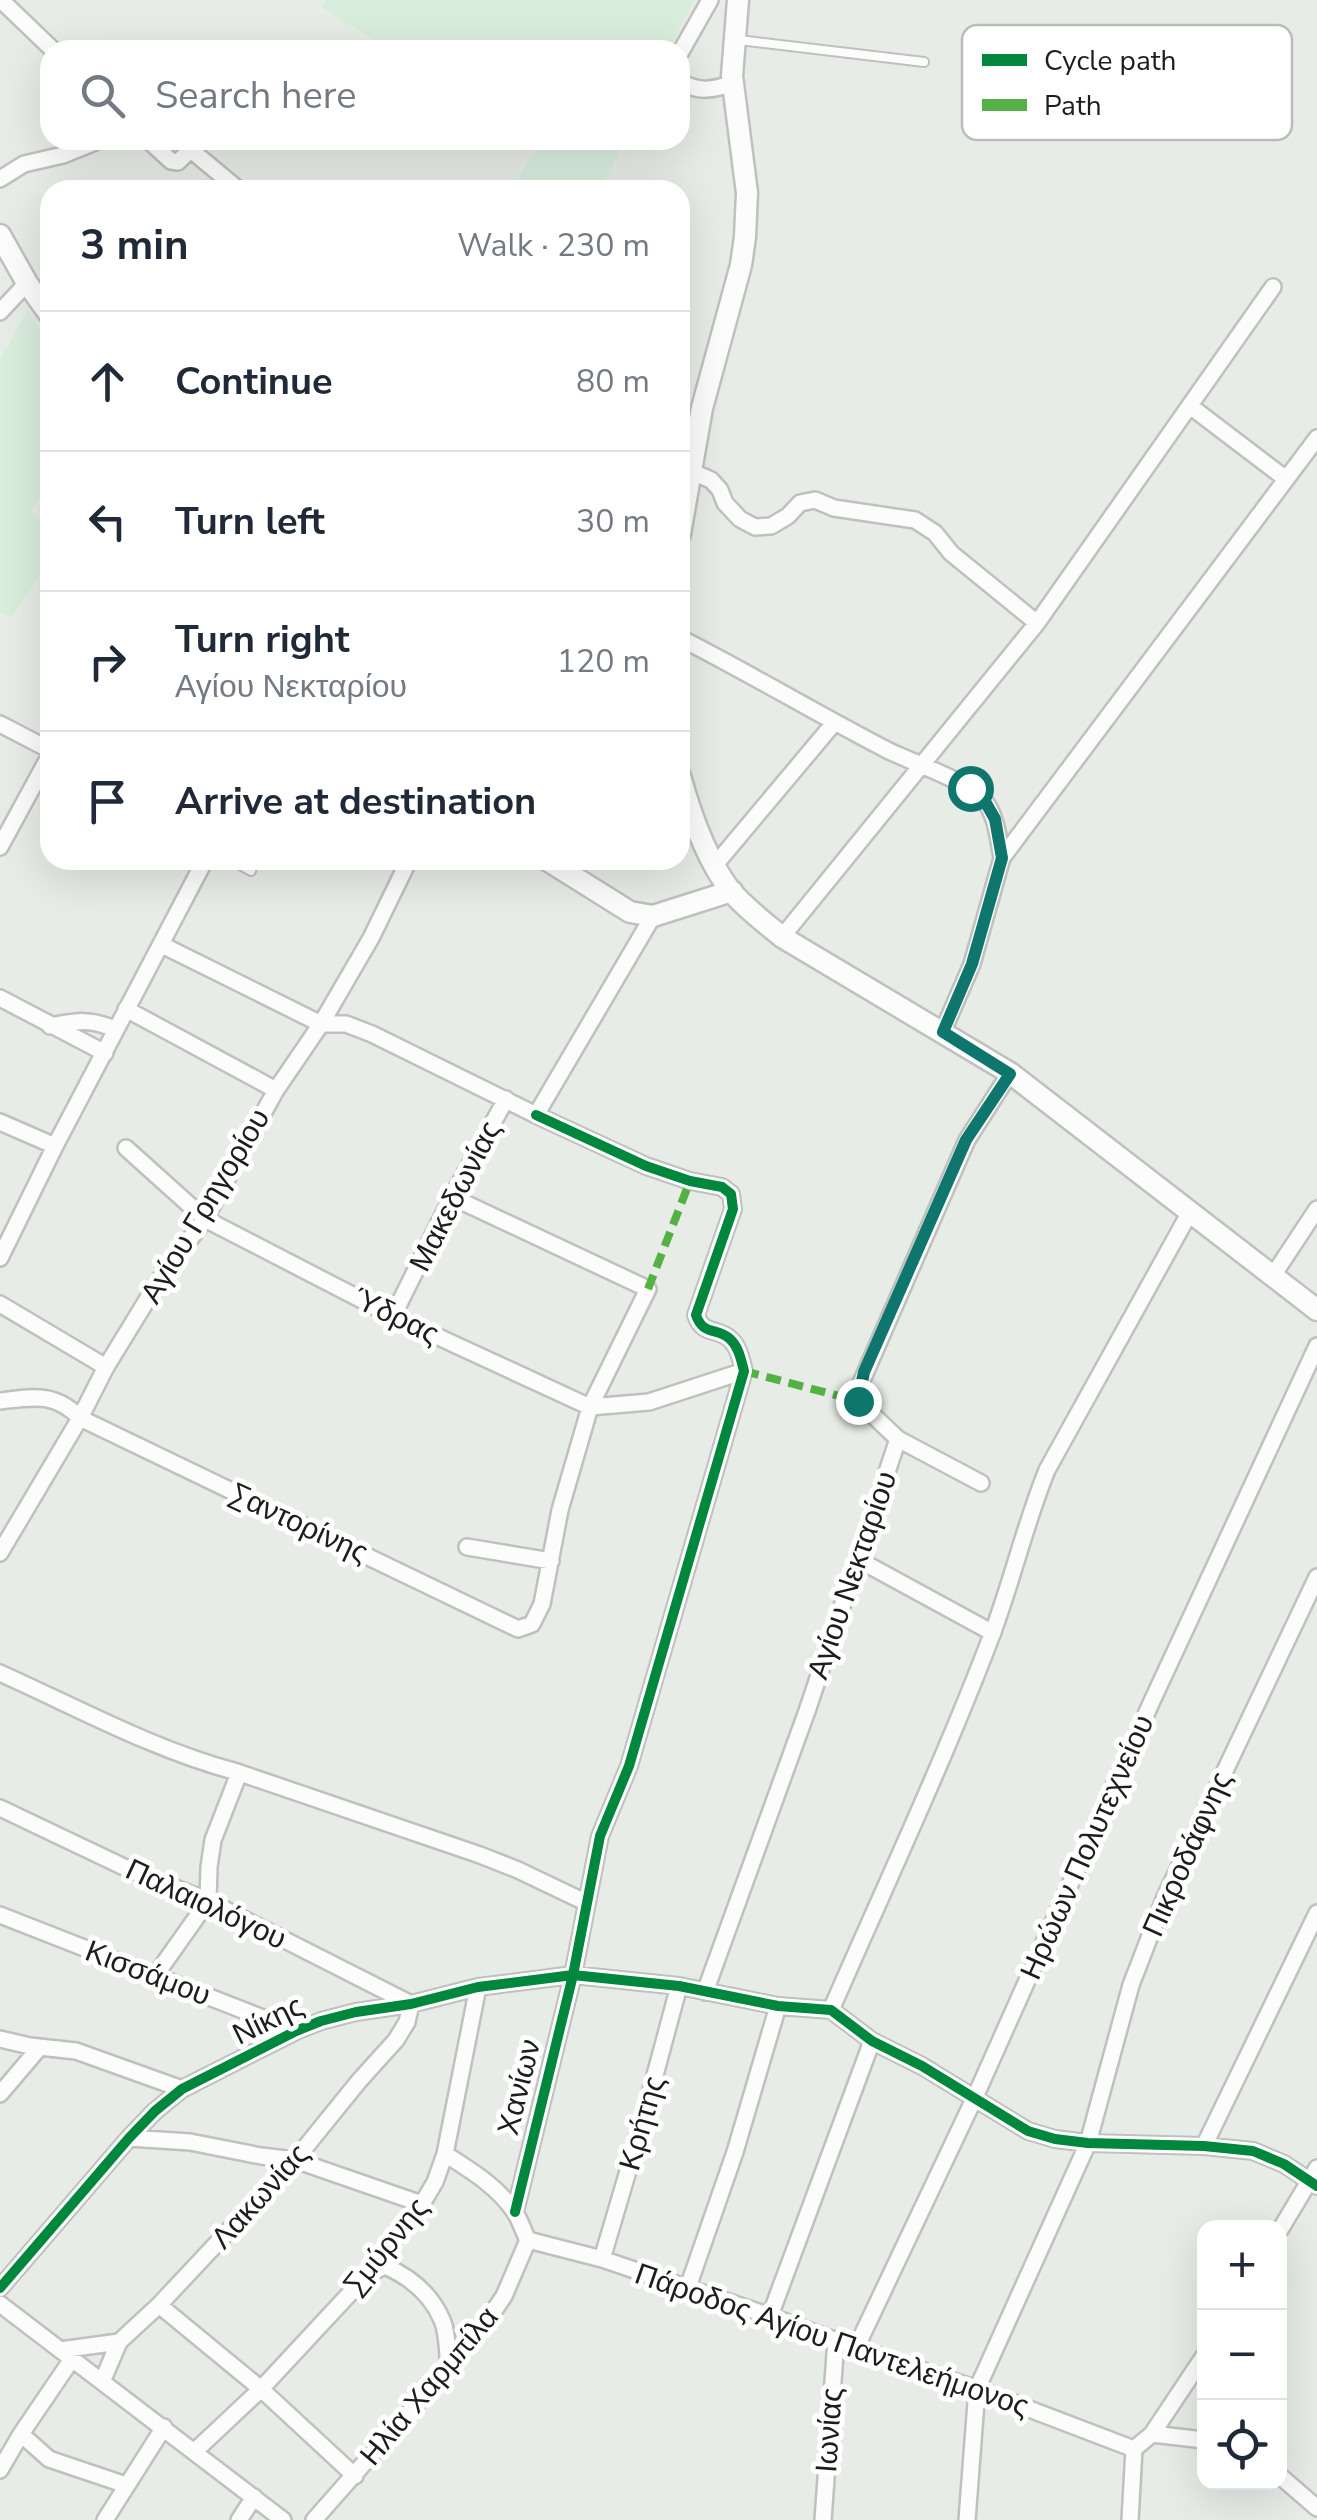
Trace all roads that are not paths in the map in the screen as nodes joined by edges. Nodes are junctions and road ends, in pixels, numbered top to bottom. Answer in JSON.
{"nodes":[{"id":1,"x":1,"y":0,"type":"edge"},
{"id":2,"x":710,"y":0,"type":"edge"},
{"id":3,"x":738,"y":0,"type":"edge"},
{"id":4,"x":734,"y":39,"type":"junction"},
{"id":5,"x":43,"y":40,"type":"edge"},
{"id":6,"x":688,"y":40,"type":"edge"},
{"id":7,"x":924,"y":62,"type":"dead end"},
{"id":8,"x":733,"y":83,"type":"junction"},
{"id":9,"x":690,"y":87,"type":"edge"},
{"id":10,"x":75,"y":150,"type":"edge"},
{"id":11,"x":159,"y":150,"type":"edge"},
{"id":12,"x":190,"y":150,"type":"edge"},
{"id":13,"x":199,"y":150,"type":"edge"},
{"id":14,"x":0,"y":180,"type":"edge"},
{"id":15,"x":222,"y":180,"type":"edge"},
{"id":16,"x":0,"y":235,"type":"edge"},
{"id":17,"x":27,"y":283,"type":"junction"},
{"id":18,"x":1274,"y":288,"type":"dead end"},
{"id":19,"x":40,"y":302,"type":"edge"},
{"id":20,"x":0,"y":312,"type":"edge"},
{"id":21,"x":1190,"y":406,"type":"junction"},
{"id":22,"x":1317,"y":438,"type":"edge"},
{"id":23,"x":690,"y":471,"type":"joint"},
{"id":24,"x":1286,"y":479,"type":"junction"},
{"id":25,"x":1037,"y":623,"type":"junction"},
{"id":26,"x":690,"y":643,"type":"edge"},
{"id":27,"x":834,"y":722,"type":"junction"},
{"id":28,"x":0,"y":724,"type":"edge"},
{"id":29,"x":40,"y":747,"type":"edge"},
{"id":30,"x":920,"y":766,"type":"junction"},
{"id":31,"x":40,"y":772,"type":"edge"},
{"id":32,"x":690,"y":809,"type":"edge"},
{"id":33,"x":0,"y":847,"type":"edge"},
{"id":34,"x":1002,"y":858,"type":"junction"},
{"id":35,"x":715,"y":865,"type":"junction"},
{"id":36,"x":200,"y":870,"type":"edge"},
{"id":37,"x":405,"y":870,"type":"edge"},
{"id":38,"x":563,"y":870,"type":"edge"},
{"id":39,"x":732,"y":892,"type":"junction"},
{"id":40,"x":653,"y":916,"type":"junction"},
{"id":41,"x":782,"y":937,"type":"junction"},
{"id":42,"x":162,"y":945,"type":"junction"},
{"id":43,"x":0,"y":998,"type":"edge"},
{"id":44,"x":126,"y":1010,"type":"junction"},
{"id":45,"x":320,"y":1024,"type":"junction"},
{"id":46,"x":50,"y":1026,"type":"junction"},
{"id":47,"x":116,"y":1030,"type":"junction"},
{"id":48,"x":943,"y":1032,"type":"junction"},
{"id":49,"x":105,"y":1053,"type":"junction"},
{"id":50,"x":1010,"y":1074,"type":"junction"},
{"id":51,"x":276,"y":1090,"type":"junction"},
{"id":52,"x":506,"y":1099,"type":"junction"},
{"id":53,"x":536,"y":1115,"type":"junction"},
{"id":54,"x":0,"y":1122,"type":"edge"},
{"id":55,"x":55,"y":1146,"type":"junction"},
{"id":56,"x":126,"y":1148,"type":"dead end"},
{"id":57,"x":452,"y":1197,"type":"junction"},
{"id":58,"x":1317,"y":1208,"type":"edge"},
{"id":59,"x":1190,"y":1212,"type":"junction"},
{"id":60,"x":204,"y":1219,"type":"junction"},
{"id":61,"x":2,"y":1251,"type":"edge"},
{"id":62,"x":1272,"y":1277,"type":"junction"},
{"id":63,"x":0,"y":1304,"type":"edge"},
{"id":64,"x":1317,"y":1310,"type":"edge"},
{"id":65,"x":394,"y":1316,"type":"junction"},
{"id":66,"x":1317,"y":1346,"type":"edge"},
{"id":67,"x":106,"y":1368,"type":"junction"},
{"id":68,"x":744,"y":1371,"type":"junction"},
{"id":69,"x":0,"y":1401,"type":"edge"},
{"id":70,"x":590,"y":1407,"type":"junction"},
{"id":71,"x":80,"y":1418,"type":"junction"},
{"id":72,"x":898,"y":1440,"type":"junction"},
{"id":73,"x":981,"y":1483,"type":"dead end"},
{"id":74,"x":468,"y":1547,"type":"dead end"},
{"id":75,"x":0,"y":1553,"type":"edge"},
{"id":76,"x":859,"y":1560,"type":"junction"},
{"id":77,"x":550,"y":1561,"type":"junction"},
{"id":78,"x":1317,"y":1577,"type":"edge"},
{"id":79,"x":993,"y":1632,"type":"junction"},
{"id":80,"x":0,"y":1674,"type":"edge"},
{"id":81,"x":237,"y":1772,"type":"junction"},
{"id":82,"x":0,"y":1808,"type":"edge"},
{"id":83,"x":208,"y":1902,"type":"junction"},
{"id":84,"x":587,"y":1903,"type":"junction"},
{"id":85,"x":1317,"y":1913,"type":"edge"},
{"id":86,"x":0,"y":1915,"type":"edge"},
{"id":87,"x":572,"y":1975,"type":"junction"},
{"id":88,"x":155,"y":1976,"type":"junction"},
{"id":89,"x":679,"y":1986,"type":"junction"},
{"id":90,"x":478,"y":1987,"type":"junction"},
{"id":91,"x":705,"y":1992,"type":"junction"},
{"id":92,"x":411,"y":2004,"type":"junction"},
{"id":93,"x":778,"y":2006,"type":"junction"},
{"id":94,"x":830,"y":2010,"type":"junction"},
{"id":95,"x":296,"y":2031,"type":"junction"},
{"id":96,"x":0,"y":2039,"type":"edge"},
{"id":97,"x":872,"y":2041,"type":"junction"},
{"id":98,"x":40,"y":2047,"type":"junction"},
{"id":99,"x":182,"y":2090,"type":"junction"},
{"id":100,"x":0,"y":2094,"type":"edge"},
{"id":101,"x":975,"y":2096,"type":"junction"},
{"id":102,"x":129,"y":2138,"type":"junction"},
{"id":103,"x":1088,"y":2142,"type":"junction"},
{"id":104,"x":1204,"y":2146,"type":"junction"},
{"id":105,"x":446,"y":2154,"type":"junction"},
{"id":106,"x":295,"y":2160,"type":"junction"},
{"id":107,"x":1314,"y":2178,"type":"edge"},
{"id":108,"x":422,"y":2204,"type":"junction"},
{"id":109,"x":514,"y":2212,"type":"junction"},
{"id":110,"x":1287,"y":2220,"type":"edge"},
{"id":111,"x":528,"y":2240,"type":"junction"},
{"id":112,"x":602,"y":2259,"type":"junction"},
{"id":113,"x":366,"y":2274,"type":"junction"},
{"id":114,"x":0,"y":2288,"type":"edge"},
{"id":115,"x":687,"y":2290,"type":"junction"},
{"id":116,"x":0,"y":2304,"type":"edge"},
{"id":117,"x":159,"y":2305,"type":"junction"},
{"id":118,"x":770,"y":2316,"type":"junction"},
{"id":119,"x":836,"y":2340,"type":"junction"},
{"id":120,"x":120,"y":2342,"type":"junction"},
{"id":121,"x":856,"y":2348,"type":"junction"},
{"id":122,"x":66,"y":2354,"type":"junction"},
{"id":123,"x":1197,"y":2366,"type":"edge"},
{"id":124,"x":449,"y":2367,"type":"junction"},
{"id":125,"x":102,"y":2382,"type":"junction"},
{"id":126,"x":260,"y":2389,"type":"junction"},
{"id":127,"x":977,"y":2389,"type":"junction"},
{"id":128,"x":164,"y":2428,"type":"junction"},
{"id":129,"x":21,"y":2434,"type":"junction"},
{"id":130,"x":1152,"y":2434,"type":"junction"},
{"id":131,"x":1197,"y":2439,"type":"edge"},
{"id":132,"x":1134,"y":2449,"type":"junction"},
{"id":133,"x":195,"y":2451,"type":"junction"},
{"id":134,"x":0,"y":2470,"type":"edge"},
{"id":135,"x":354,"y":2476,"type":"junction"},
{"id":136,"x":1287,"y":2482,"type":"edge"},
{"id":137,"x":126,"y":2486,"type":"junction"},
{"id":138,"x":254,"y":2498,"type":"junction"},
{"id":139,"x":1317,"y":2508,"type":"edge"},
{"id":140,"x":105,"y":2520,"type":"edge"},
{"id":141,"x":240,"y":2520,"type":"edge"},
{"id":142,"x":283,"y":2520,"type":"edge"},
{"id":143,"x":314,"y":2520,"type":"edge"},
{"id":144,"x":824,"y":2520,"type":"edge"},
{"id":145,"x":966,"y":2520,"type":"edge"},
{"id":146,"x":1130,"y":2520,"type":"edge"}],
"edges":[{"from":1,"to":5,"type":"street"},
{"from":2,"to":6,"type":"street"},
{"from":3,"to":4,"type":"street"},
{"from":4,"to":7,"type":"lane"},
{"from":4,"to":8,"type":"street"},
{"from":8,"to":9,"type":"street"},
{"from":8,"to":23,"type":"street"},
{"from":10,"to":14,"type":"street"},
{"from":11,"to":12,"type":"street"},
{"from":13,"to":15,"type":"street"},
{"from":16,"to":17,"type":"street"},
{"from":17,"to":19,"type":"street"},
{"from":17,"to":20,"type":"street"},
{"from":18,"to":21,"type":"street"},
{"from":21,"to":24,"type":"street"},
{"from":21,"to":25,"type":"street"},
{"from":22,"to":24,"type":"street"},
{"from":23,"to":25,"type":"street"},
{"from":24,"to":34,"type":"street"},
{"from":25,"to":30,"type":"street"},
{"from":26,"to":27,"type":"street"},
{"from":27,"to":30,"type":"street"},
{"from":27,"to":35,"type":"street"},
{"from":28,"to":29,"type":"street"},
{"from":30,"to":34,"type":"street"},
{"from":30,"to":41,"type":"street"},
{"from":31,"to":33,"type":"street"},
{"from":32,"to":35,"type":"street"},
{"from":34,"to":48,"type":"street"},
{"from":35,"to":39,"type":"street"},
{"from":36,"to":42,"type":"street"},
{"from":37,"to":45,"type":"street","name":"Αγίου Γρηγορίου"},
{"from":38,"to":40,"type":"street"},
{"from":39,"to":40,"type":"street"},
{"from":39,"to":41,"type":"street"},
{"from":40,"to":53,"type":"street","name":"Μακεδωνίας"},
{"from":41,"to":48,"type":"street"},
{"from":42,"to":44,"type":"street"},
{"from":42,"to":45,"type":"street"},
{"from":43,"to":46,"type":"street"},
{"from":44,"to":47,"type":"street"},
{"from":44,"to":51,"type":"street"},
{"from":45,"to":51,"type":"street","name":"Αγίου Γρηγορίου"},
{"from":45,"to":52,"type":"street"},
{"from":46,"to":47,"type":"street"},
{"from":46,"to":49,"type":"street"},
{"from":47,"to":49,"type":"street"},
{"from":48,"to":50,"type":"street"},
{"from":49,"to":55,"type":"street"},
{"from":50,"to":59,"type":"street"},
{"from":50,"to":72,"type":"street","name":"Αγίου Νεκταρίου"},
{"from":51,"to":60,"type":"street","name":"Αγίου Γρηγορίου"},
{"from":52,"to":53,"type":"street","name":"Μακεδωνίας"},
{"from":52,"to":57,"type":"street","name":"Μακεδωνίας"},
{"from":53,"to":68,"type":"street"},
{"from":54,"to":55,"type":"street"},
{"from":55,"to":61,"type":"street"},
{"from":56,"to":60,"type":"street","name":"Ύδρας"},
{"from":57,"to":65,"type":"street","name":"Μακεδωνίας"},
{"from":57,"to":70,"type":"street"},
{"from":58,"to":62,"type":"street"},
{"from":59,"to":62,"type":"street"},
{"from":59,"to":79,"type":"street"},
{"from":60,"to":65,"type":"street","name":"Ύδρας"},
{"from":60,"to":67,"type":"street","name":"Αγίου Γρηγορίου"},
{"from":62,"to":64,"type":"street"},
{"from":63,"to":67,"type":"street"},
{"from":65,"to":70,"type":"street","name":"Ύδρας"},
{"from":66,"to":101,"type":"street","name":"Ηρώων Πολυτεχνείου"},
{"from":67,"to":71,"type":"street","name":"Αγίου Γρηγορίου"},
{"from":68,"to":70,"type":"street"},
{"from":68,"to":84,"type":"street","name":"Χανίων"},
{"from":69,"to":71,"type":"street","name":"Σαντορίνης"},
{"from":70,"to":77,"type":"street"},
{"from":71,"to":75,"type":"street","name":"Αγίου Γρηγορίου"},
{"from":71,"to":77,"type":"street","name":"Σαντορίνης"},
{"from":72,"to":73,"type":"street"},
{"from":72,"to":76,"type":"street","name":"Αγίου Νεκταρίου"},
{"from":74,"to":77,"type":"street"},
{"from":76,"to":79,"type":"street"},
{"from":76,"to":91,"type":"street","name":"Αγίου Νεκταρίου"},
{"from":78,"to":103,"type":"street","name":"Πικροδάφνης"},
{"from":79,"to":94,"type":"street"},
{"from":80,"to":81,"type":"street"},
{"from":81,"to":83,"type":"street"},
{"from":81,"to":84,"type":"street"},
{"from":82,"to":83,"type":"street","name":"Παλαιολόγου"},
{"from":83,"to":88,"type":"street"},
{"from":83,"to":92,"type":"street","name":"Παλαιολόγου"},
{"from":84,"to":87,"type":"street","name":"Χανίων"},
{"from":85,"to":104,"type":"street"},
{"from":86,"to":88,"type":"street","name":"Κισσάμου"},
{"from":87,"to":89,"type":"street","name":"Νίκης"},
{"from":87,"to":90,"type":"street","name":"Νίκης"},
{"from":87,"to":109,"type":"street","name":"Χανίων"},
{"from":88,"to":95,"type":"street","name":"Κισσάμου"},
{"from":89,"to":91,"type":"street","name":"Νίκης"},
{"from":89,"to":112,"type":"street","name":"Κρήτης"},
{"from":90,"to":92,"type":"street","name":"Νίκης"},
{"from":90,"to":105,"type":"street","name":"Σμύρνης"},
{"from":91,"to":93,"type":"street","name":"Νίκης"},
{"from":92,"to":95,"type":"street","name":"Νίκης"},
{"from":92,"to":106,"type":"street","name":"Λακωνίας"},
{"from":93,"to":94,"type":"street","name":"Νίκης"},
{"from":93,"to":115,"type":"street"},
{"from":94,"to":97,"type":"street"},
{"from":95,"to":99,"type":"street","name":"Νίκης"},
{"from":96,"to":98,"type":"street"},
{"from":97,"to":101,"type":"street"},
{"from":97,"to":118,"type":"street"},
{"from":98,"to":99,"type":"street"},
{"from":98,"to":100,"type":"street"},
{"from":99,"to":102,"type":"street","name":"Νίκης"},
{"from":101,"to":103,"type":"street"},
{"from":101,"to":121,"type":"street","name":"Ηρώων Πολυτεχνείου"},
{"from":102,"to":106,"type":"street"},
{"from":102,"to":114,"type":"street","name":"Νίκης"},
{"from":103,"to":104,"type":"street"},
{"from":103,"to":127,"type":"street","name":"Πικροδάφνης"},
{"from":104,"to":107,"type":"street"},
{"from":105,"to":108,"type":"street","name":"Σμύρνης"},
{"from":105,"to":109,"type":"street"},
{"from":106,"to":108,"type":"street"},
{"from":106,"to":117,"type":"street","name":"Λακωνίας"},
{"from":107,"to":110,"type":"street"},
{"from":108,"to":113,"type":"street","name":"Σμύρνης"},
{"from":109,"to":111,"type":"street"},
{"from":111,"to":112,"type":"street","name":"Πάροδος Αγίου Παντελεήμονος"},
{"from":111,"to":124,"type":"street","name":"Ηλία Χαρμπίλα"},
{"from":112,"to":115,"type":"street","name":"Πάροδος Αγίου Παντελεήμονος"},
{"from":113,"to":124,"type":"street"},
{"from":113,"to":126,"type":"street","name":"Σμύρνης"},
{"from":115,"to":118,"type":"street","name":"Πάροδος Αγίου Παντελεήμονος"},
{"from":116,"to":122,"type":"street"},
{"from":117,"to":120,"type":"street","name":"Λακωνίας"},
{"from":117,"to":126,"type":"street"},
{"from":118,"to":119,"type":"street","name":"Πάροδος Αγίου Παντελεήμονος"},
{"from":119,"to":121,"type":"street","name":"Πάροδος Αγίου Παντελεήμονος"},
{"from":119,"to":144,"type":"street","name":"Ιωνίας"},
{"from":120,"to":122,"type":"street"},
{"from":120,"to":125,"type":"street","name":"Λακωνίας"},
{"from":121,"to":127,"type":"street","name":"Πάροδος Αγίου Παντελεήμονος"},
{"from":122,"to":125,"type":"street"},
{"from":122,"to":129,"type":"street"},
{"from":123,"to":130,"type":"street"},
{"from":124,"to":135,"type":"street","name":"Ηλία Χαρμπίλα"},
{"from":125,"to":128,"type":"street"},
{"from":126,"to":133,"type":"street","name":"Σμύρνης"},
{"from":126,"to":135,"type":"street"},
{"from":127,"to":132,"type":"street","name":"Πάροδος Αγίου Παντελεήμονος"},
{"from":127,"to":145,"type":"street","name":"Πικροδάφνης"},
{"from":128,"to":133,"type":"street"},
{"from":128,"to":137,"type":"street"},
{"from":129,"to":134,"type":"street"},
{"from":129,"to":137,"type":"street"},
{"from":130,"to":131,"type":"street"},
{"from":130,"to":132,"type":"street"},
{"from":132,"to":146,"type":"street"},
{"from":133,"to":138,"type":"street"},
{"from":135,"to":143,"type":"street","name":"Ηλία Χαρμπίλα"},
{"from":136,"to":139,"type":"street"},
{"from":137,"to":140,"type":"street"},
{"from":138,"to":141,"type":"street"},
{"from":138,"to":142,"type":"street"}]}
